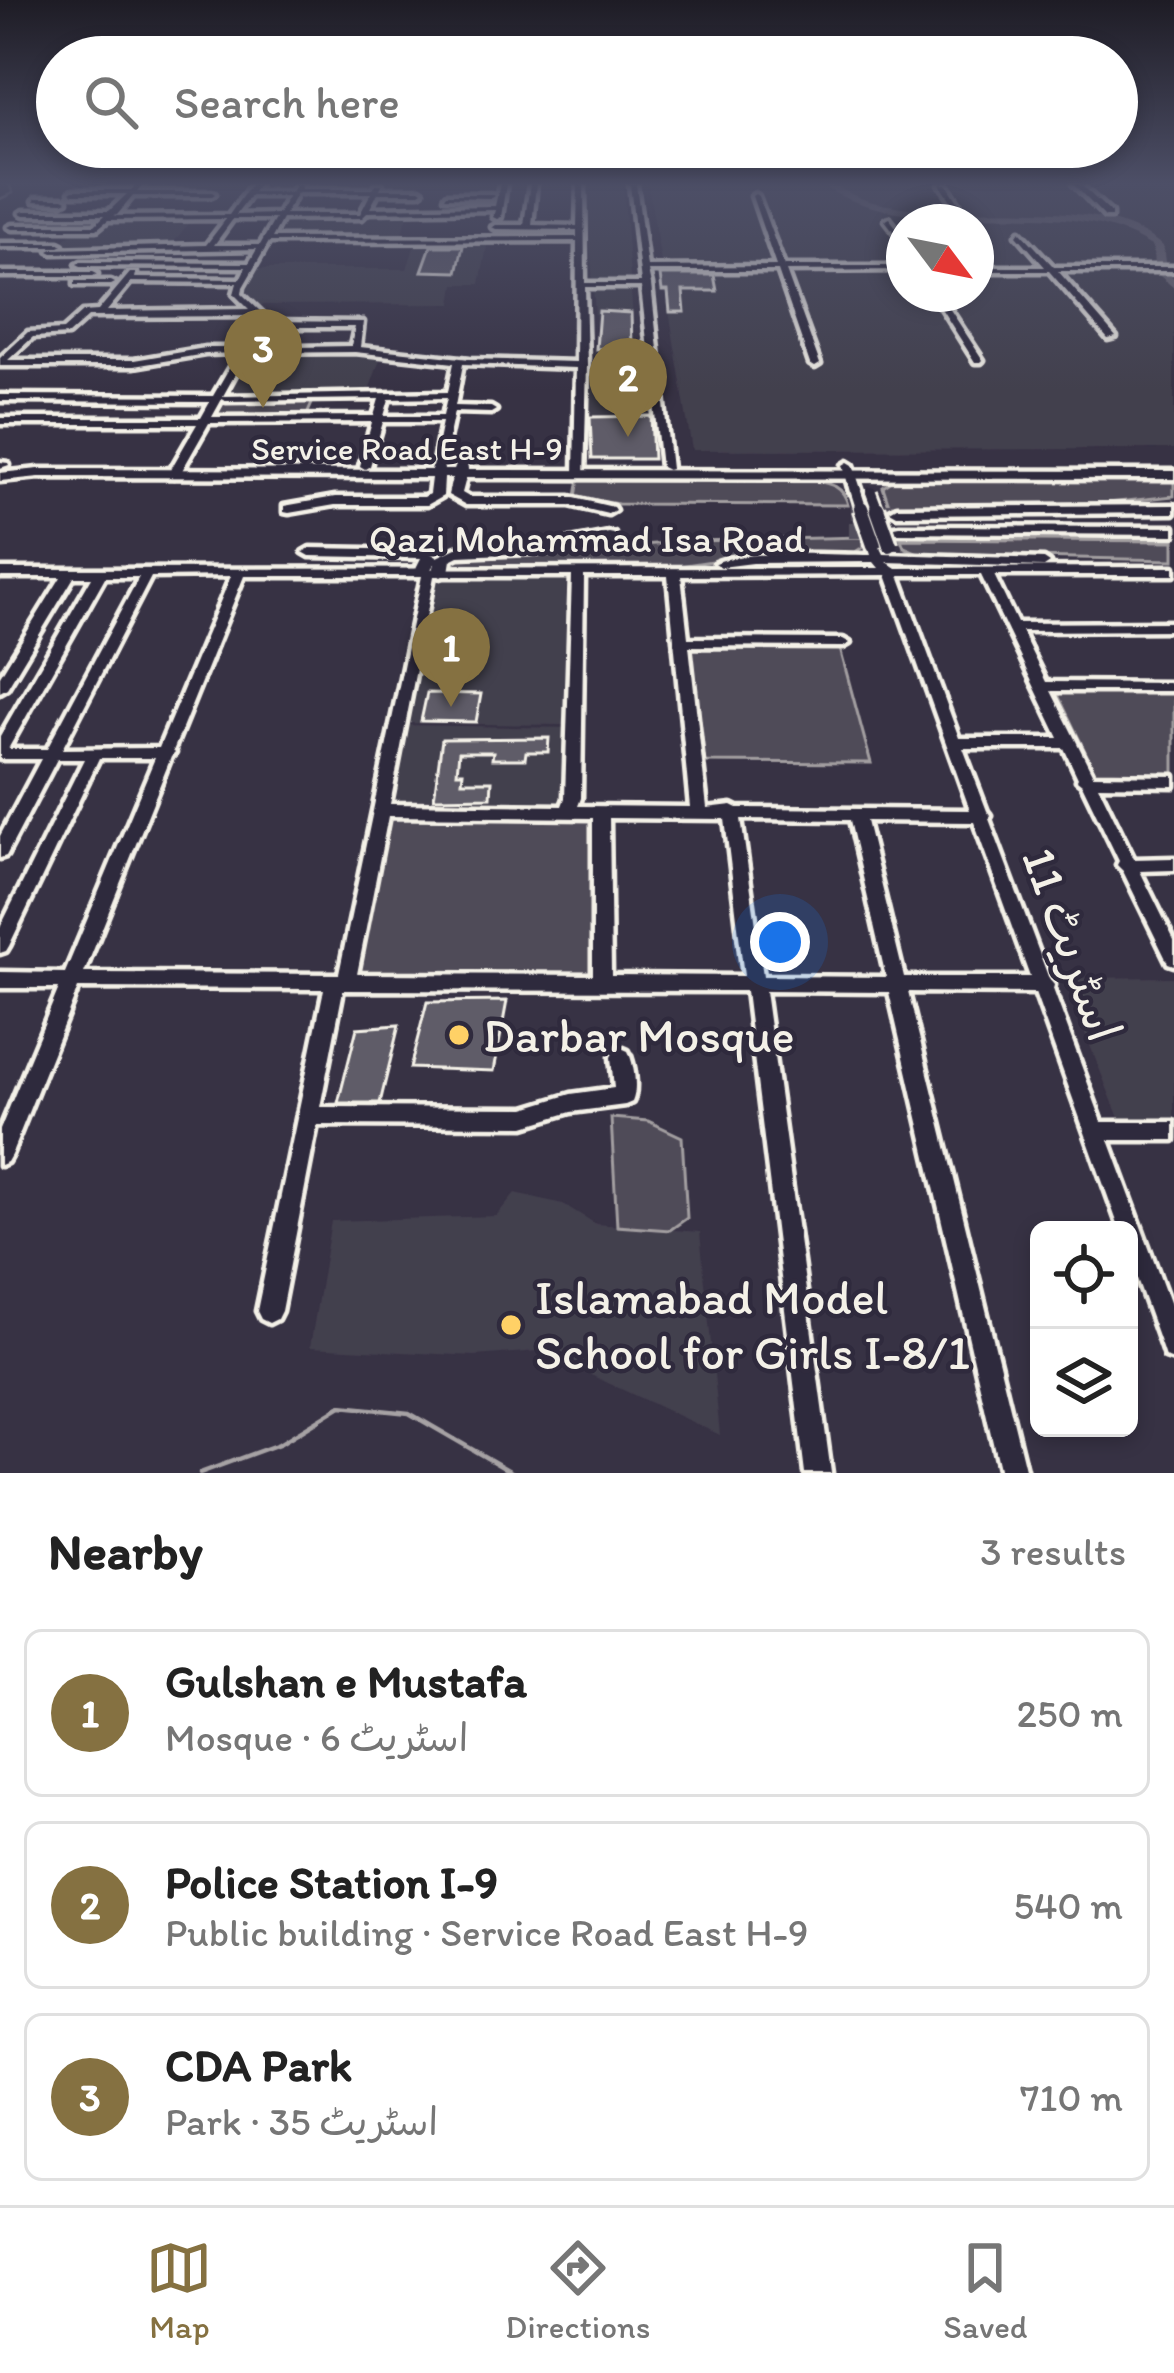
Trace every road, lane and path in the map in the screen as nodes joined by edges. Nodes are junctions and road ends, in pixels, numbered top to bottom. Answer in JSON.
{"nodes":[{"id":1,"x":51,"y":253,"type":"edge"},
{"id":2,"x":91,"y":253,"type":"edge"},
{"id":3,"x":136,"y":253,"type":"edge"},
{"id":4,"x":175,"y":253,"type":"edge"},
{"id":5,"x":260,"y":253,"type":"edge"},
{"id":6,"x":581,"y":253,"type":"edge"},
{"id":7,"x":643,"y":253,"type":"edge"},
{"id":8,"x":774,"y":253,"type":"edge"},
{"id":9,"x":1036,"y":253,"type":"edge"},
{"id":10,"x":81,"y":264,"type":"junction"},
{"id":11,"x":125,"y":265,"type":"junction"},
{"id":12,"x":166,"y":265,"type":"junction"},
{"id":13,"x":252,"y":265,"type":"junction"},
{"id":14,"x":780,"y":268,"type":"junction"},
{"id":15,"x":886,"y":268,"type":"edge"},
{"id":16,"x":994,"y":268,"type":"edge"},
{"id":17,"x":1174,"y":268,"type":"edge"},
{"id":18,"x":645,"y":269,"type":"junction"},
{"id":19,"x":1050,"y":269,"type":"junction"},
{"id":20,"x":0,"y":274,"type":"edge"},
{"id":21,"x":30,"y":274,"type":"junction"},
{"id":22,"x":72,"y":274,"type":"junction"},
{"id":23,"x":160,"y":274,"type":"dead end"},
{"id":24,"x":131,"y":278,"type":"junction"},
{"id":25,"x":111,"y":279,"type":"junction"},
{"id":26,"x":242,"y":280,"type":"junction"},
{"id":27,"x":40,"y":283,"type":"dead end"},
{"id":28,"x":582,"y":285,"type":"junction"},
{"id":29,"x":647,"y":285,"type":"junction"},
{"id":30,"x":293,"y":311,"type":"dead end"},
{"id":31,"x":947,"y":312,"type":"edge"},
{"id":32,"x":100,"y":314,"type":"junction"},
{"id":33,"x":257,"y":318,"type":"junction"},
{"id":34,"x":338,"y":319,"type":"junction"},
{"id":35,"x":288,"y":324,"type":"junction"},
{"id":36,"x":1112,"y":337,"type":"dead end"},
{"id":37,"x":244,"y":349,"type":"junction"},
{"id":38,"x":276,"y":349,"type":"junction"},
{"id":39,"x":326,"y":349,"type":"junction"},
{"id":40,"x":355,"y":349,"type":"junction"},
{"id":41,"x":978,"y":360,"type":"dead end"},
{"id":42,"x":2,"y":361,"type":"edge"},
{"id":43,"x":458,"y":361,"type":"junction"},
{"id":44,"x":582,"y":364,"type":"junction"},
{"id":45,"x":814,"y":364,"type":"dead end"},
{"id":46,"x":452,"y":395,"type":"junction"},
{"id":47,"x":385,"y":396,"type":"junction"},
{"id":48,"x":0,"y":398,"type":"edge"},
{"id":49,"x":221,"y":398,"type":"junction"},
{"id":50,"x":490,"y":410,"type":"dead end"},
{"id":51,"x":449,"y":414,"type":"junction"},
{"id":52,"x":205,"y":420,"type":"junction"},
{"id":53,"x":378,"y":420,"type":"junction"},
{"id":54,"x":0,"y":421,"type":"edge"},
{"id":55,"x":364,"y":466,"type":"junction"},
{"id":56,"x":667,"y":467,"type":"junction"},
{"id":57,"x":2,"y":470,"type":"edge"},
{"id":58,"x":177,"y":470,"type":"junction"},
{"id":59,"x":462,"y":470,"type":"junction"},
{"id":60,"x":856,"y":470,"type":"junction"},
{"id":61,"x":274,"y":471,"type":"junction"},
{"id":62,"x":438,"y":471,"type":"junction"},
{"id":63,"x":580,"y":471,"type":"junction"},
{"id":64,"x":1174,"y":471,"type":"edge"},
{"id":65,"x":806,"y":476,"type":"junction"},
{"id":66,"x":903,"y":476,"type":"junction"},
{"id":67,"x":864,"y":492,"type":"junction"},
{"id":68,"x":1174,"y":505,"type":"edge"},
{"id":69,"x":289,"y":509,"type":"dead end"},
{"id":70,"x":608,"y":510,"type":"dead end"},
{"id":71,"x":897,"y":511,"type":"tunnel mouth"},
{"id":72,"x":900,"y":530,"type":"tunnel mouth"},
{"id":73,"x":1174,"y":533,"type":"edge"},
{"id":74,"x":609,"y":537,"type":"dead end"},
{"id":75,"x":310,"y":552,"type":"dead end"},
{"id":76,"x":886,"y":557,"type":"junction"},
{"id":77,"x":985,"y":570,"type":"junction"},
{"id":78,"x":578,"y":571,"type":"junction"},
{"id":79,"x":674,"y":571,"type":"junction"},
{"id":80,"x":1072,"y":571,"type":"junction"},
{"id":81,"x":1174,"y":571,"type":"edge"},
{"id":82,"x":70,"y":572,"type":"junction"},
{"id":83,"x":101,"y":572,"type":"junction"},
{"id":84,"x":148,"y":572,"type":"junction"},
{"id":85,"x":239,"y":572,"type":"junction"},
{"id":86,"x":430,"y":572,"type":"junction"},
{"id":87,"x":0,"y":573,"type":"edge"},
{"id":88,"x":1174,"y":626,"type":"edge"},
{"id":89,"x":1012,"y":627,"type":"junction"},
{"id":90,"x":681,"y":642,"type":"junction"},
{"id":91,"x":842,"y":643,"type":"dead end"},
{"id":92,"x":1040,"y":686,"type":"junction"},
{"id":93,"x":1174,"y":687,"type":"edge"},
{"id":94,"x":0,"y":688,"type":"edge"},
{"id":95,"x":956,"y":743,"type":"junction"},
{"id":96,"x":1069,"y":743,"type":"junction"},
{"id":97,"x":0,"y":751,"type":"edge"},
{"id":98,"x":94,"y":753,"type":"junction"},
{"id":99,"x":166,"y":753,"type":"junction"},
{"id":100,"x":52,"y":754,"type":"junction"},
{"id":101,"x":1085,"y":780,"type":"junction"},
{"id":102,"x":1174,"y":781,"type":"edge"},
{"id":103,"x":381,"y":810,"type":"junction"},
{"id":104,"x":568,"y":810,"type":"junction"},
{"id":105,"x":601,"y":811,"type":"junction"},
{"id":106,"x":732,"y":811,"type":"junction"},
{"id":107,"x":699,"y":812,"type":"junction"},
{"id":108,"x":856,"y":813,"type":"junction"},
{"id":109,"x":983,"y":816,"type":"junction"},
{"id":110,"x":0,"y":852,"type":"edge"},
{"id":111,"x":1174,"y":864,"type":"edge"},
{"id":112,"x":1125,"y":865,"type":"junction"},
{"id":113,"x":0,"y":946,"type":"edge"},
{"id":114,"x":1174,"y":958,"type":"edge"},
{"id":115,"x":0,"y":980,"type":"edge"},
{"id":116,"x":75,"y":982,"type":"junction"},
{"id":117,"x":341,"y":983,"type":"junction"},
{"id":118,"x":753,"y":983,"type":"junction"},
{"id":119,"x":602,"y":984,"type":"junction"},
{"id":120,"x":1045,"y":985,"type":"junction"},
{"id":121,"x":895,"y":986,"type":"junction"},
{"id":122,"x":621,"y":1058,"type":"dead end"},
{"id":123,"x":309,"y":1116,"type":"junction"},
{"id":124,"x":1098,"y":1131,"type":"junction"},
{"id":125,"x":1174,"y":1131,"type":"edge"},
{"id":126,"x":0,"y":1155,"type":"edge"},
{"id":127,"x":269,"y":1311,"type":"dead end"},
{"id":128,"x":1174,"y":1348,"type":"edge"},
{"id":129,"x":818,"y":1473,"type":"edge"},
{"id":130,"x":1012,"y":1473,"type":"edge"}],
"edges":[{"from":1,"to":21,"type":"street"},
{"from":2,"to":10,"type":"street"},
{"from":3,"to":11,"type":"street"},
{"from":4,"to":12,"type":"street"},
{"from":5,"to":13,"type":"street"},
{"from":6,"to":28,"type":"street"},
{"from":7,"to":18,"type":"street"},
{"from":8,"to":14,"type":"street"},
{"from":9,"to":19,"type":"street"},
{"from":10,"to":11,"type":"street"},
{"from":10,"to":22,"type":"street"},
{"from":11,"to":12,"type":"street"},
{"from":11,"to":25,"type":"street"},
{"from":12,"to":13,"type":"street"},
{"from":13,"to":26,"type":"street"},
{"from":14,"to":15,"type":"street"},
{"from":14,"to":18,"type":"street"},
{"from":14,"to":45,"type":"street"},
{"from":16,"to":19,"type":"street"},
{"from":17,"to":19,"type":"street"},
{"from":18,"to":29,"type":"street"},
{"from":19,"to":36,"type":"street"},
{"from":20,"to":21,"type":"street"},
{"from":21,"to":22,"type":"street"},
{"from":22,"to":25,"type":"street"},
{"from":23,"to":24,"type":"street"},
{"from":24,"to":25,"type":"street"},
{"from":24,"to":26,"type":"street"},
{"from":24,"to":32,"type":"street"},
{"from":25,"to":27,"type":"street"},
{"from":26,"to":33,"type":"street"},
{"from":28,"to":29,"type":"street"},
{"from":28,"to":44,"type":"street"},
{"from":29,"to":56,"type":"street"},
{"from":30,"to":35,"type":"street"},
{"from":31,"to":41,"type":"street"},
{"from":32,"to":33,"type":"street"},
{"from":32,"to":42,"type":"street"},
{"from":33,"to":35,"type":"street"},
{"from":33,"to":37,"type":"street"},
{"from":34,"to":35,"type":"street"},
{"from":34,"to":39,"type":"street"},
{"from":34,"to":40,"type":"street"},
{"from":35,"to":38,"type":"street"},
{"from":37,"to":38,"type":"street"},
{"from":37,"to":42,"type":"street"},
{"from":37,"to":49,"type":"street"},
{"from":38,"to":39,"type":"street"},
{"from":39,"to":40,"type":"street"},
{"from":40,"to":43,"type":"street"},
{"from":43,"to":44,"type":"street"},
{"from":43,"to":46,"type":"street"},
{"from":44,"to":63,"type":"street"},
{"from":46,"to":47,"type":"street"},
{"from":46,"to":51,"type":"street"},
{"from":47,"to":49,"type":"street"},
{"from":47,"to":53,"type":"street"},
{"from":48,"to":49,"type":"street"},
{"from":49,"to":52,"type":"street"},
{"from":50,"to":51,"type":"street"},
{"from":51,"to":53,"type":"street"},
{"from":51,"to":62,"type":"street"},
{"from":52,"to":53,"type":"street"},
{"from":52,"to":54,"type":"street"},
{"from":52,"to":58,"type":"street"},
{"from":53,"to":55,"type":"street"},
{"from":55,"to":61,"type":"main road","name":"Service Road East H-9"},
{"from":55,"to":62,"type":"main road","name":"Service Road East H-9"},
{"from":56,"to":60,"type":"main road","name":"Service Road East H-9"},
{"from":56,"to":63,"type":"main road","name":"Service Road East H-9"},
{"from":57,"to":58,"type":"main road","name":"Service Road East H-9"},
{"from":58,"to":61,"type":"main road","name":"Service Road East H-9"},
{"from":59,"to":62,"type":"main road","name":"Service Road East H-9"},
{"from":59,"to":63,"type":"main road","name":"Service Road East H-9"},
{"from":59,"to":70,"type":"main road"},
{"from":60,"to":64,"type":"main road"},
{"from":60,"to":65,"type":"main road","name":"Service Road East H-9"},
{"from":60,"to":66,"type":"main road","name":"Service Road East H-9"},
{"from":60,"to":67,"type":"street","name":"اسٹریٹ 11"},
{"from":61,"to":62,"type":"main road","name":"Service Road East H-9"},
{"from":62,"to":69,"type":"main road"},
{"from":63,"to":65,"type":"main road","name":"Service Road East H-9"},
{"from":64,"to":66,"type":"main road","name":"Service Road East H-9"},
{"from":65,"to":67,"type":"main road"},
{"from":66,"to":67,"type":"main road"},
{"from":67,"to":76,"type":"street","name":"اسٹریٹ 11","bridge":true},
{"from":68,"to":71,"type":"main road"},
{"from":72,"to":73,"type":"main road"},
{"from":74,"to":86,"type":"main road"},
{"from":75,"to":86,"type":"main road"},
{"from":76,"to":77,"type":"street","name":"Qazi Mohammad Isa Road"},
{"from":76,"to":79,"type":"street","name":"Qazi Mohammad Isa Road"},
{"from":76,"to":80,"type":"street"},
{"from":76,"to":95,"type":"street","name":"اسٹریٹ 11"},
{"from":77,"to":80,"type":"street","name":"Qazi Mohammad Isa Road"},
{"from":77,"to":89,"type":"street"},
{"from":78,"to":79,"type":"street","name":"Qazi Mohammad Isa Road"},
{"from":78,"to":86,"type":"street","name":"Qazi Mohammad Isa Road"},
{"from":78,"to":104,"type":"street"},
{"from":79,"to":90,"type":"street"},
{"from":80,"to":81,"type":"street","name":"Qazi Mohammad Isa Road"},
{"from":82,"to":83,"type":"street","name":"Qazi Mohammad Isa Road"},
{"from":82,"to":87,"type":"street","name":"Qazi Mohammad Isa Road"},
{"from":82,"to":94,"type":"street"},
{"from":83,"to":84,"type":"street","name":"Qazi Mohammad Isa Road"},
{"from":83,"to":97,"type":"street"},
{"from":84,"to":85,"type":"street","name":"Qazi Mohammad Isa Road"},
{"from":84,"to":100,"type":"street"},
{"from":85,"to":86,"type":"street","name":"Qazi Mohammad Isa Road"},
{"from":85,"to":99,"type":"street"},
{"from":86,"to":103,"type":"street"},
{"from":88,"to":89,"type":"street"},
{"from":89,"to":92,"type":"street"},
{"from":90,"to":91,"type":"street"},
{"from":90,"to":107,"type":"street"},
{"from":92,"to":93,"type":"street"},
{"from":92,"to":96,"type":"street"},
{"from":95,"to":96,"type":"street"},
{"from":95,"to":109,"type":"street","name":"اسٹریٹ 11"},
{"from":96,"to":101,"type":"street"},
{"from":97,"to":100,"type":"street"},
{"from":98,"to":99,"type":"street"},
{"from":98,"to":100,"type":"street"},
{"from":98,"to":113,"type":"street"},
{"from":99,"to":116,"type":"street"},
{"from":100,"to":110,"type":"street"},
{"from":101,"to":102,"type":"street"},
{"from":101,"to":112,"type":"street"},
{"from":103,"to":104,"type":"street"},
{"from":103,"to":117,"type":"street"},
{"from":104,"to":105,"type":"street"},
{"from":105,"to":107,"type":"street"},
{"from":105,"to":119,"type":"street"},
{"from":106,"to":107,"type":"street"},
{"from":106,"to":108,"type":"street"},
{"from":106,"to":118,"type":"street"},
{"from":108,"to":109,"type":"street"},
{"from":108,"to":121,"type":"street"},
{"from":109,"to":120,"type":"street","name":"اسٹریٹ 11"},
{"from":111,"to":112,"type":"street"},
{"from":112,"to":114,"type":"street"},
{"from":115,"to":116,"type":"street"},
{"from":116,"to":117,"type":"street"},
{"from":116,"to":126,"type":"street"},
{"from":117,"to":119,"type":"street"},
{"from":117,"to":123,"type":"street"},
{"from":118,"to":119,"type":"street"},
{"from":118,"to":121,"type":"street"},
{"from":118,"to":129,"type":"street"},
{"from":120,"to":121,"type":"street"},
{"from":120,"to":124,"type":"street","name":"اسٹریٹ 11"},
{"from":121,"to":130,"type":"street"},
{"from":122,"to":123,"type":"street"},
{"from":123,"to":127,"type":"street"},
{"from":124,"to":125,"type":"street"},
{"from":124,"to":128,"type":"street","name":"اسٹریٹ 11"}]}
